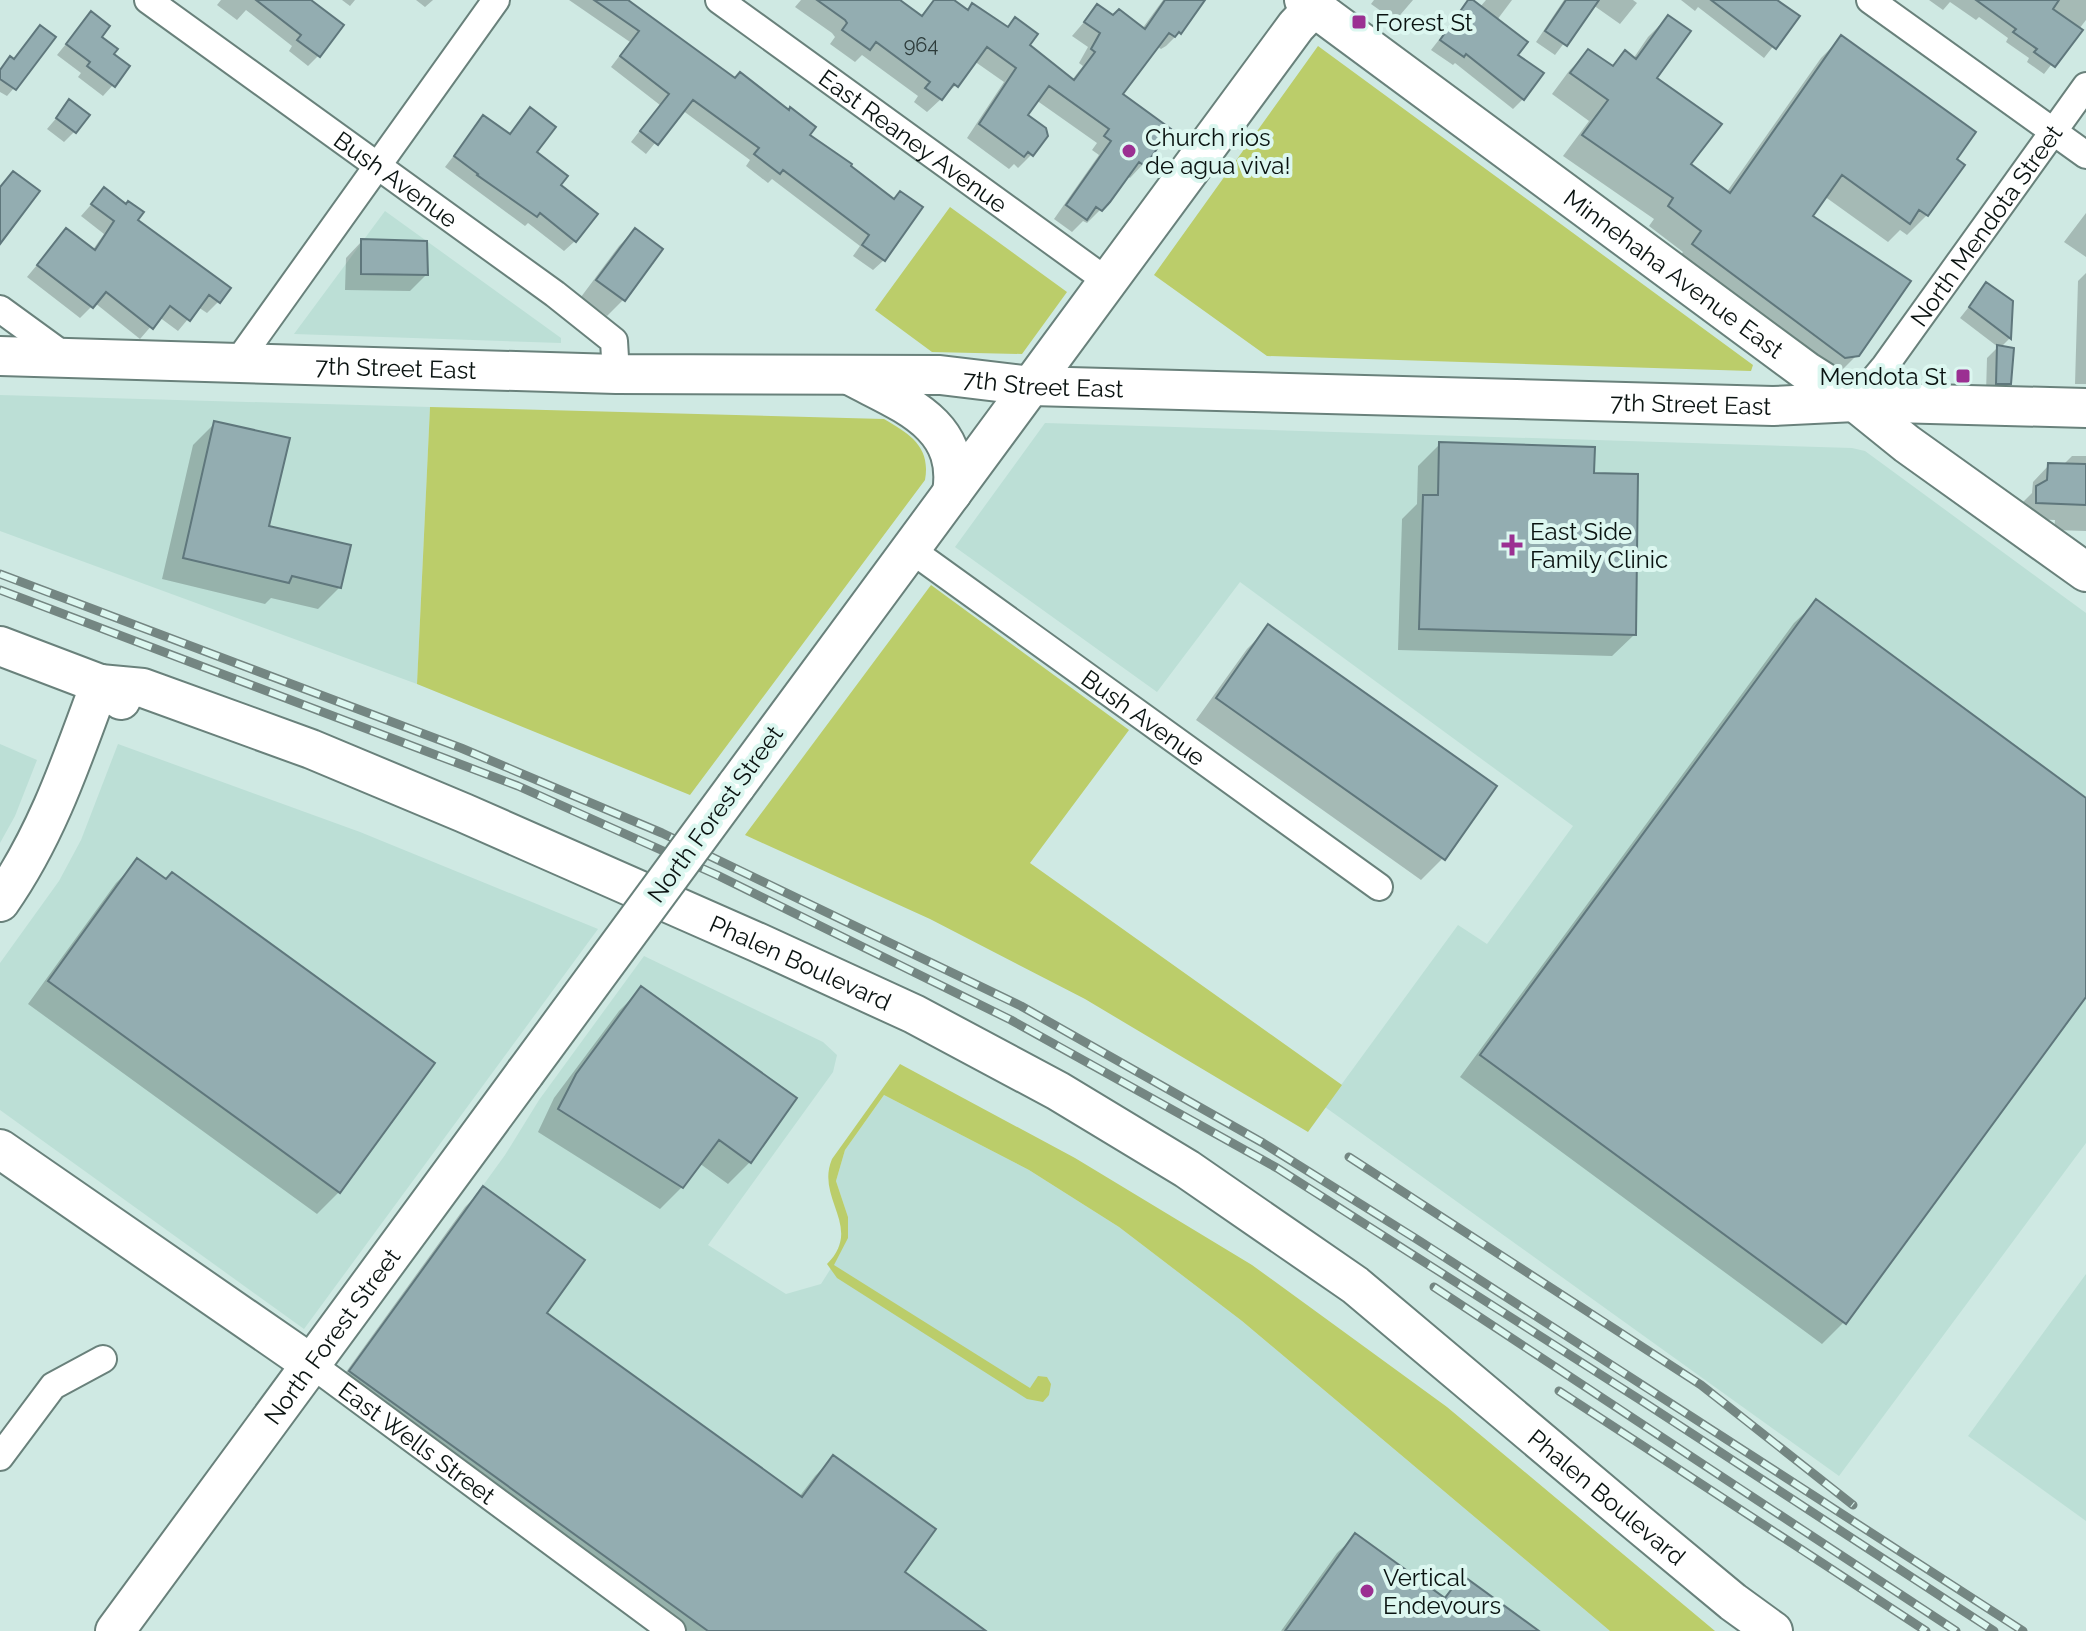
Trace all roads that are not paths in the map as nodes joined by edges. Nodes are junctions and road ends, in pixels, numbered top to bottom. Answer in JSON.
{"nodes":[{"id":1,"x":148,"y":0,"type":"edge"},
{"id":2,"x":496,"y":0,"type":"edge"},
{"id":3,"x":719,"y":0,"type":"edge"},
{"id":4,"x":1870,"y":0,"type":"edge"},
{"id":5,"x":1312,"y":2,"type":"edge"},
{"id":6,"x":2086,"y":86,"type":"edge"},
{"id":7,"x":2053,"y":132,"type":"junction"},
{"id":8,"x":2086,"y":155,"type":"edge"},
{"id":9,"x":375,"y":166,"type":"junction"},
{"id":10,"x":1107,"y":281,"type":"junction"},
{"id":11,"x":0,"y":309,"type":"edge"},
{"id":12,"x":0,"y":356,"type":"edge"},
{"id":13,"x":66,"y":357,"type":"junction"},
{"id":14,"x":236,"y":364,"type":"junction"},
{"id":15,"x":616,"y":374,"type":"junction"},
{"id":16,"x":847,"y":374,"type":"junction"},
{"id":17,"x":1032,"y":386,"type":"junction"},
{"id":18,"x":1855,"y":402,"type":"junction"},
{"id":19,"x":2086,"y":408,"type":"edge"},
{"id":20,"x":952,"y":493,"type":"junction"},
{"id":21,"x":910,"y":549,"type":"junction"},
{"id":22,"x":2086,"y":572,"type":"edge"},
{"id":23,"x":0,"y":646,"type":"edge"},
{"id":24,"x":100,"y":684,"type":"junction"},
{"id":25,"x":1379,"y":887,"type":"dead end"},
{"id":26,"x":0,"y":902,"type":"edge"},
{"id":27,"x":0,"y":1149,"type":"edge"},
{"id":28,"x":103,"y":1359,"type":"dead end"},
{"id":29,"x":311,"y":1364,"type":"junction"},
{"id":30,"x":0,"y":1457,"type":"edge"},
{"id":31,"x":119,"y":1629,"type":"edge"},
{"id":32,"x":672,"y":1631,"type":"edge"},
{"id":33,"x":1773,"y":1631,"type":"edge"}],
"edges":[{"from":1,"to":9,"type":"street","name":"Bush Avenue"},
{"from":2,"to":9,"type":"street"},
{"from":3,"to":10,"type":"street","name":"East Reaney Avenue"},
{"from":4,"to":7,"type":"street"},
{"from":5,"to":10,"type":"street","name":"North Forest Street"},
{"from":5,"to":18,"type":"street","name":"Minnehaha Avenue East"},
{"from":6,"to":7,"type":"street","name":"North Mendota Street"},
{"from":7,"to":8,"type":"street"},
{"from":7,"to":18,"type":"street","name":"North Mendota Street"},
{"from":9,"to":14,"type":"street"},
{"from":9,"to":15,"type":"street","name":"Bush Avenue"},
{"from":10,"to":17,"type":"street","name":"North Forest Street"},
{"from":11,"to":13,"type":"street"},
{"from":12,"to":13,"type":"street","name":"7th Street East"},
{"from":13,"to":14,"type":"street","name":"7th Street East"},
{"from":14,"to":15,"type":"street","name":"7th Street East"},
{"from":15,"to":16,"type":"street","name":"7th Street East"},
{"from":16,"to":17,"type":"street","name":"7th Street East"},
{"from":16,"to":20,"type":"street"},
{"from":17,"to":18,"type":"street","name":"7th Street East"},
{"from":17,"to":20,"type":"street","name":"North Forest Street"},
{"from":18,"to":19,"type":"street","name":"7th Street East"},
{"from":18,"to":22,"type":"street","name":"Minnehaha Avenue East"},
{"from":20,"to":21,"type":"street","name":"North Forest Street"},
{"from":21,"to":25,"type":"street","name":"Bush Avenue"},
{"from":21,"to":29,"type":"street","name":"North Forest Street","bridge":true},
{"from":23,"to":24,"type":"street","name":"Phalen Boulevard"},
{"from":24,"to":26,"type":"street"},
{"from":24,"to":33,"type":"street","name":"Phalen Boulevard"},
{"from":27,"to":29,"type":"street","name":"East Wells Street"},
{"from":28,"to":30,"type":"street"},
{"from":29,"to":31,"type":"street","name":"North Forest Street"},
{"from":29,"to":32,"type":"street","name":"East Wells Street"}]}
